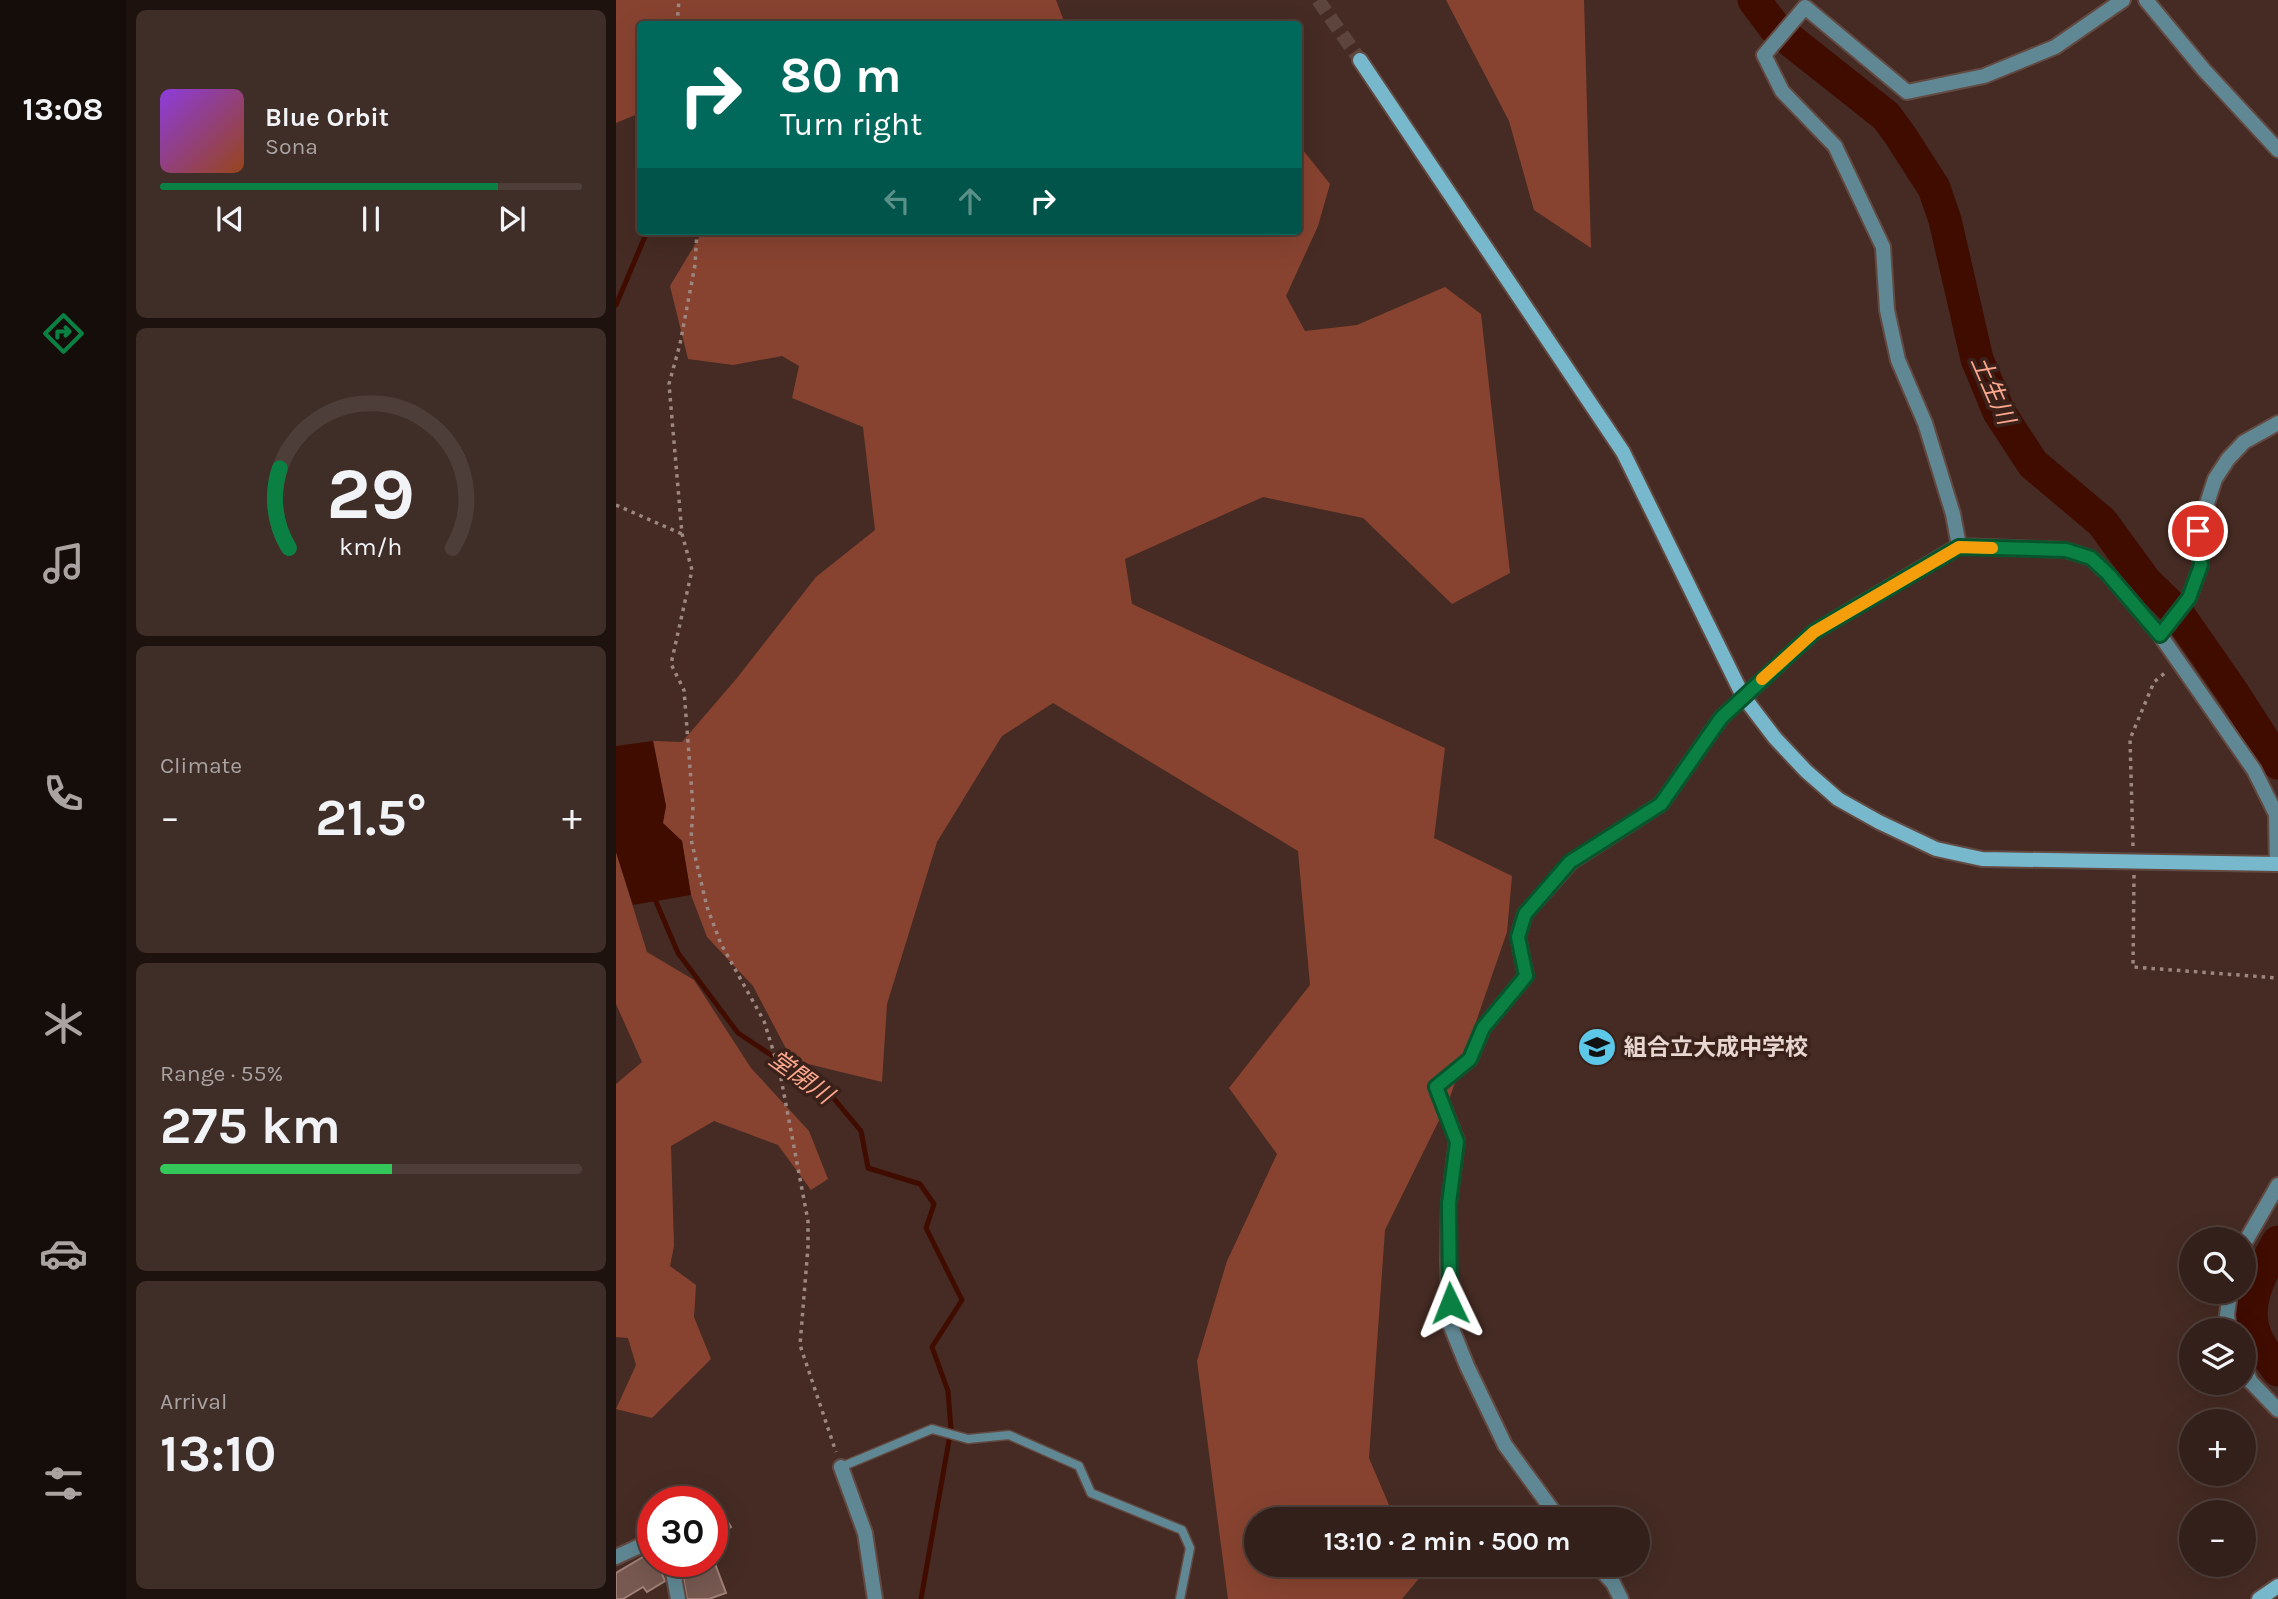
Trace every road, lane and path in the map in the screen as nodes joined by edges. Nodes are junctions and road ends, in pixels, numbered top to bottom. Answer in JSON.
{"nodes":[{"id":1,"x":679,"y":0,"type":"edge"},
{"id":2,"x":2123,"y":0,"type":"edge"},
{"id":3,"x":2146,"y":0,"type":"edge"},
{"id":4,"x":677,"y":21,"type":"edge"},
{"id":5,"x":1360,"y":60,"type":"tunnel mouth"},
{"id":6,"x":2278,"y":150,"type":"edge"},
{"id":7,"x":697,"y":235,"type":"edge"},
{"id":8,"x":2278,"y":423,"type":"edge"},
{"id":9,"x":616,"y":505,"type":"edge"},
{"id":10,"x":682,"y":534,"type":"junction"},
{"id":11,"x":1959,"y":547,"type":"junction"},
{"id":12,"x":2160,"y":635,"type":"junction"},
{"id":13,"x":1743,"y":696,"type":"junction"},
{"id":14,"x":2277,"y":864,"type":"edge"},
{"id":15,"x":2278,"y":1185,"type":"edge"},
{"id":16,"x":2254,"y":1227,"type":"edge"},
{"id":17,"x":2256,"y":1387,"type":"edge"},
{"id":18,"x":2278,"y":1410,"type":"edge"},
{"id":19,"x":841,"y":1467,"type":"junction"},
{"id":20,"x":1550,"y":1507,"type":"edge"},
{"id":21,"x":637,"y":1547,"type":"edge"},
{"id":22,"x":616,"y":1557,"type":"edge"},
{"id":23,"x":674,"y":1577,"type":"edge"},
{"id":24,"x":1608,"y":1577,"type":"edge"},
{"id":25,"x":2278,"y":1586,"type":"edge"},
{"id":26,"x":678,"y":1599,"type":"edge"},
{"id":27,"x":875,"y":1599,"type":"edge"},
{"id":28,"x":1180,"y":1599,"type":"edge"},
{"id":29,"x":1621,"y":1599,"type":"edge"},
{"id":30,"x":2259,"y":1599,"type":"edge"}],
"edges":[{"from":1,"to":4,"type":"path"},
{"from":2,"to":11,"type":"street"},
{"from":3,"to":6,"type":"street"},
{"from":5,"to":13,"type":"street"},
{"from":7,"to":10,"type":"path"},
{"from":8,"to":12,"type":"street"},
{"from":9,"to":10,"type":"path"},
{"from":10,"to":19,"type":"path"},
{"from":11,"to":12,"type":"street"},
{"from":11,"to":13,"type":"street"},
{"from":12,"to":14,"type":"street"},
{"from":13,"to":14,"type":"street"},
{"from":13,"to":20,"type":"street"},
{"from":15,"to":16,"type":"street"},
{"from":17,"to":18,"type":"street"},
{"from":19,"to":27,"type":"street"},
{"from":19,"to":28,"type":"lane"},
{"from":21,"to":22,"type":"street"},
{"from":23,"to":26,"type":"street"},
{"from":24,"to":29,"type":"street"},
{"from":25,"to":30,"type":"street"}]}
